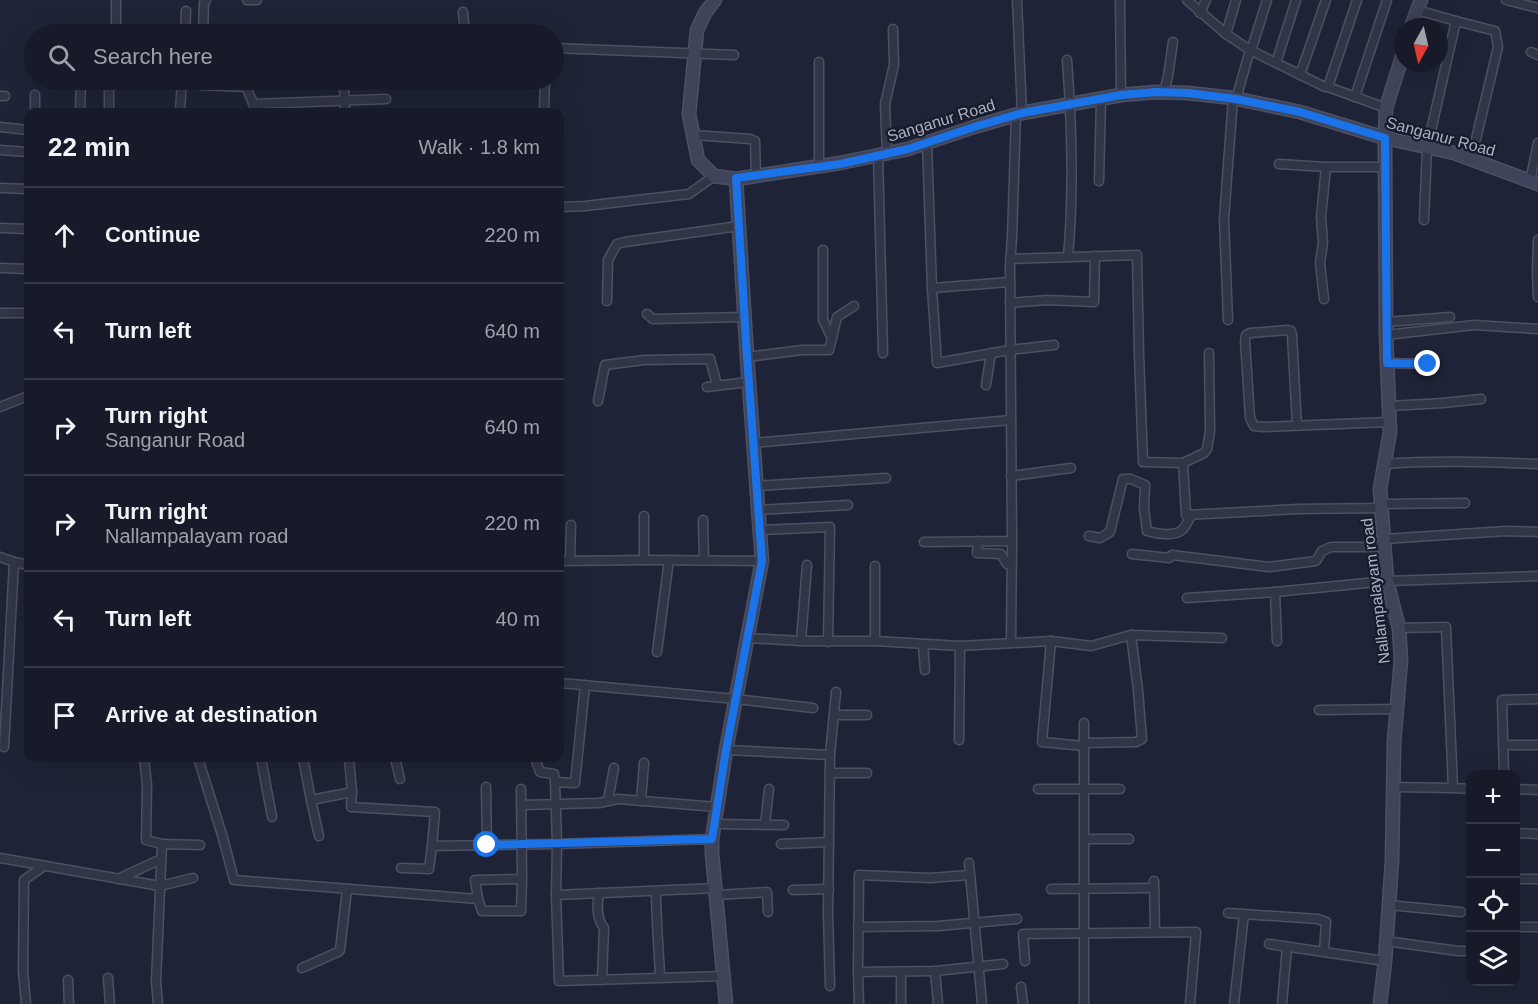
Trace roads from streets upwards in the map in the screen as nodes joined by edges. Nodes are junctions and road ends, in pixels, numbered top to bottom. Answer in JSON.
{"nodes":[{"id":1,"x":116,"y":0,"type":"edge"},
{"id":2,"x":206,"y":0,"type":"edge"},
{"id":3,"x":247,"y":0,"type":"edge"},
{"id":4,"x":257,"y":0,"type":"edge"},
{"id":5,"x":715,"y":0,"type":"edge"},
{"id":6,"x":1017,"y":0,"type":"edge"},
{"id":7,"x":1120,"y":0,"type":"edge"},
{"id":8,"x":1187,"y":0,"type":"edge"},
{"id":9,"x":1206,"y":0,"type":"edge"},
{"id":10,"x":1236,"y":0,"type":"edge"},
{"id":11,"x":1267,"y":0,"type":"edge"},
{"id":12,"x":1296,"y":0,"type":"edge"},
{"id":13,"x":1326,"y":0,"type":"edge"},
{"id":14,"x":1357,"y":0,"type":"edge"},
{"id":15,"x":1387,"y":0,"type":"edge"},
{"id":16,"x":1506,"y":0,"type":"edge"},
{"id":17,"x":1417,"y":3,"type":"edge"},
{"id":18,"x":1538,"y":8,"type":"edge"},
{"id":19,"x":186,"y":11,"type":"dead end"},
{"id":20,"x":463,"y":12,"type":"dead end"},
{"id":21,"x":1200,"y":13,"type":"junction"},
{"id":22,"x":1413,"y":18,"type":"edge"},
{"id":23,"x":1456,"y":21,"type":"junction"},
{"id":24,"x":116,"y":24,"type":"edge"},
{"id":25,"x":185,"y":24,"type":"edge"},
{"id":26,"x":203,"y":24,"type":"edge"},
{"id":27,"x":464,"y":24,"type":"edge"},
{"id":28,"x":893,"y":29,"type":"dead end"},
{"id":29,"x":1226,"y":34,"type":"junction"},
{"id":30,"x":1173,"y":42,"type":"dead end"},
{"id":31,"x":564,"y":48,"type":"edge"},
{"id":32,"x":1251,"y":50,"type":"junction"},
{"id":33,"x":694,"y":53,"type":"junction"},
{"id":34,"x":734,"y":56,"type":"dead end"},
{"id":35,"x":1067,"y":60,"type":"dead end"},
{"id":36,"x":819,"y":62,"type":"dead end"},
{"id":37,"x":1276,"y":63,"type":"junction"},
{"id":38,"x":1397,"y":72,"type":"edge"},
{"id":39,"x":1300,"y":75,"type":"junction"},
{"id":40,"x":1328,"y":87,"type":"junction"},
{"id":41,"x":81,"y":90,"type":"edge"},
{"id":42,"x":110,"y":90,"type":"edge"},
{"id":43,"x":181,"y":90,"type":"edge"},
{"id":44,"x":250,"y":90,"type":"edge"},
{"id":45,"x":344,"y":90,"type":"edge"},
{"id":46,"x":545,"y":90,"type":"edge"},
{"id":47,"x":1164,"y":92,"type":"junction"},
{"id":48,"x":36,"y":95,"type":"dead end"},
{"id":49,"x":1121,"y":95,"type":"junction"},
{"id":50,"x":1355,"y":97,"type":"junction"},
{"id":51,"x":386,"y":99,"type":"dead end"},
{"id":52,"x":1101,"y":99,"type":"junction"},
{"id":53,"x":1235,"y":99,"type":"junction"},
{"id":54,"x":345,"y":101,"type":"junction"},
{"id":55,"x":1070,"y":104,"type":"junction"},
{"id":56,"x":35,"y":108,"type":"edge"},
{"id":57,"x":80,"y":108,"type":"edge"},
{"id":58,"x":109,"y":108,"type":"edge"},
{"id":59,"x":180,"y":108,"type":"edge"},
{"id":60,"x":255,"y":108,"type":"edge"},
{"id":61,"x":345,"y":108,"type":"edge"},
{"id":62,"x":544,"y":108,"type":"edge"},
{"id":63,"x":1386,"y":108,"type":"junction"},
{"id":64,"x":1019,"y":114,"type":"junction"},
{"id":65,"x":0,"y":127,"type":"edge"},
{"id":66,"x":24,"y":130,"type":"edge"},
{"id":67,"x":693,"y":135,"type":"junction"},
{"id":68,"x":1385,"y":138,"type":"junction"},
{"id":69,"x":927,"y":143,"type":"junction"},
{"id":70,"x":1538,"y":143,"type":"edge"},
{"id":71,"x":1427,"y":148,"type":"junction"},
{"id":72,"x":0,"y":150,"type":"edge"},
{"id":73,"x":24,"y":152,"type":"edge"},
{"id":74,"x":882,"y":154,"type":"junction"},
{"id":75,"x":1471,"y":159,"type":"junction"},
{"id":76,"x":1280,"y":164,"type":"dead end"},
{"id":77,"x":819,"y":167,"type":"junction"},
{"id":78,"x":1326,"y":167,"type":"junction"},
{"id":79,"x":1384,"y":167,"type":"junction"},
{"id":80,"x":714,"y":176,"type":"junction"},
{"id":81,"x":756,"y":176,"type":"junction"},
{"id":82,"x":736,"y":178,"type":"junction"},
{"id":83,"x":1099,"y":181,"type":"dead end"},
{"id":84,"x":1534,"y":182,"type":"edge"},
{"id":85,"x":0,"y":188,"type":"edge"},
{"id":86,"x":24,"y":189,"type":"edge"},
{"id":87,"x":564,"y":207,"type":"edge"},
{"id":88,"x":1424,"y":220,"type":"dead end"},
{"id":89,"x":738,"y":226,"type":"junction"},
{"id":90,"x":0,"y":228,"type":"edge"},
{"id":91,"x":24,"y":229,"type":"edge"},
{"id":92,"x":1538,"y":240,"type":"edge"},
{"id":93,"x":823,"y":250,"type":"dead end"},
{"id":94,"x":1095,"y":256,"type":"junction"},
{"id":95,"x":1068,"y":257,"type":"junction"},
{"id":96,"x":1010,"y":259,"type":"junction"},
{"id":97,"x":0,"y":268,"type":"edge"},
{"id":98,"x":24,"y":269,"type":"edge"},
{"id":99,"x":1010,"y":282,"type":"junction"},
{"id":100,"x":932,"y":288,"type":"junction"},
{"id":101,"x":1538,"y":297,"type":"edge"},
{"id":102,"x":1324,"y":299,"type":"dead end"},
{"id":103,"x":607,"y":301,"type":"dead end"},
{"id":104,"x":1010,"y":303,"type":"junction"},
{"id":105,"x":854,"y":306,"type":"dead end"},
{"id":106,"x":0,"y":313,"type":"edge"},
{"id":107,"x":24,"y":313,"type":"edge"},
{"id":108,"x":647,"y":314,"type":"dead end"},
{"id":109,"x":744,"y":317,"type":"junction"},
{"id":110,"x":1450,"y":317,"type":"dead end"},
{"id":111,"x":1228,"y":320,"type":"dead end"},
{"id":112,"x":1386,"y":328,"type":"junction"},
{"id":113,"x":1538,"y":329,"type":"edge"},
{"id":114,"x":832,"y":338,"type":"junction"},
{"id":115,"x":1054,"y":345,"type":"dead end"},
{"id":116,"x":1010,"y":350,"type":"junction"},
{"id":117,"x":883,"y":352,"type":"dead end"},
{"id":118,"x":991,"y":353,"type":"junction"},
{"id":119,"x":1209,"y":353,"type":"dead end"},
{"id":120,"x":747,"y":357,"type":"junction"},
{"id":121,"x":1387,"y":363,"type":"junction"},
{"id":122,"x":1428,"y":364,"type":"dead end"},
{"id":123,"x":748,"y":382,"type":"junction"},
{"id":124,"x":987,"y":385,"type":"dead end"},
{"id":125,"x":0,"y":395,"type":"edge"},
{"id":126,"x":24,"y":398,"type":"edge"},
{"id":127,"x":1481,"y":399,"type":"dead end"},
{"id":128,"x":598,"y":401,"type":"dead end"},
{"id":129,"x":1389,"y":406,"type":"junction"},
{"id":130,"x":0,"y":407,"type":"edge"},
{"id":131,"x":1011,"y":420,"type":"junction"},
{"id":132,"x":1389,"y":422,"type":"junction"},
{"id":133,"x":1297,"y":426,"type":"junction"},
{"id":134,"x":753,"y":443,"type":"junction"},
{"id":135,"x":1183,"y":463,"type":"junction"},
{"id":136,"x":1383,"y":464,"type":"junction"},
{"id":137,"x":1537,"y":464,"type":"edge"},
{"id":138,"x":1071,"y":468,"type":"dead end"},
{"id":139,"x":1011,"y":476,"type":"junction"},
{"id":140,"x":886,"y":478,"type":"dead end"},
{"id":141,"x":756,"y":486,"type":"junction"},
{"id":142,"x":1465,"y":503,"type":"dead end"},
{"id":143,"x":848,"y":505,"type":"dead end"},
{"id":144,"x":1381,"y":506,"type":"junction"},
{"id":145,"x":758,"y":510,"type":"junction"},
{"id":146,"x":1191,"y":515,"type":"junction"},
{"id":147,"x":644,"y":516,"type":"dead end"},
{"id":148,"x":703,"y":520,"type":"dead end"},
{"id":149,"x":572,"y":525,"type":"dead end"},
{"id":150,"x":759,"y":530,"type":"junction"},
{"id":151,"x":1538,"y":532,"type":"edge"},
{"id":152,"x":1089,"y":536,"type":"dead end"},
{"id":153,"x":978,"y":541,"type":"junction"},
{"id":154,"x":1012,"y":541,"type":"junction"},
{"id":155,"x":924,"y":542,"type":"dead end"},
{"id":156,"x":1384,"y":543,"type":"junction"},
{"id":157,"x":1132,"y":554,"type":"dead end"},
{"id":158,"x":0,"y":557,"type":"edge"},
{"id":159,"x":570,"y":560,"type":"junction"},
{"id":160,"x":644,"y":560,"type":"junction"},
{"id":161,"x":669,"y":560,"type":"junction"},
{"id":162,"x":704,"y":560,"type":"junction"},
{"id":163,"x":564,"y":561,"type":"edge"},
{"id":164,"x":762,"y":561,"type":"junction"},
{"id":165,"x":14,"y":562,"type":"junction"},
{"id":166,"x":24,"y":564,"type":"edge"},
{"id":167,"x":1007,"y":564,"type":"dead end"},
{"id":168,"x":807,"y":565,"type":"dead end"},
{"id":169,"x":875,"y":566,"type":"dead end"},
{"id":170,"x":1538,"y":576,"type":"edge"},
{"id":171,"x":1388,"y":581,"type":"junction"},
{"id":172,"x":1275,"y":592,"type":"junction"},
{"id":173,"x":1187,"y":598,"type":"dead end"},
{"id":174,"x":1399,"y":628,"type":"junction"},
{"id":175,"x":1131,"y":635,"type":"junction"},
{"id":176,"x":747,"y":638,"type":"junction"},
{"id":177,"x":1222,"y":638,"type":"dead end"},
{"id":178,"x":801,"y":641,"type":"junction"},
{"id":179,"x":1051,"y":641,"type":"junction"},
{"id":180,"x":1277,"y":641,"type":"dead end"},
{"id":181,"x":828,"y":642,"type":"junction"},
{"id":182,"x":875,"y":642,"type":"junction"},
{"id":183,"x":1011,"y":643,"type":"junction"},
{"id":184,"x":923,"y":644,"type":"junction"},
{"id":185,"x":960,"y":646,"type":"junction"},
{"id":186,"x":657,"y":652,"type":"dead end"},
{"id":187,"x":925,"y":670,"type":"dead end"},
{"id":188,"x":564,"y":683,"type":"edge"},
{"id":189,"x":585,"y":685,"type":"junction"},
{"id":190,"x":836,"y":692,"type":"dead end"},
{"id":191,"x":736,"y":699,"type":"junction"},
{"id":192,"x":1538,"y":699,"type":"edge"},
{"id":193,"x":813,"y":708,"type":"dead end"},
{"id":194,"x":1397,"y":709,"type":"junction"},
{"id":195,"x":1319,"y":710,"type":"dead end"},
{"id":196,"x":834,"y":715,"type":"junction"},
{"id":197,"x":867,"y":715,"type":"dead end"},
{"id":198,"x":1084,"y":723,"type":"dead end"},
{"id":199,"x":959,"y":740,"type":"dead end"},
{"id":200,"x":1084,"y":745,"type":"junction"},
{"id":201,"x":1503,"y":745,"type":"junction"},
{"id":202,"x":1538,"y":745,"type":"edge"},
{"id":203,"x":4,"y":747,"type":"dead end"},
{"id":204,"x":726,"y":750,"type":"junction"},
{"id":205,"x":830,"y":755,"type":"junction"},
{"id":206,"x":144,"y":762,"type":"edge"},
{"id":207,"x":199,"y":762,"type":"edge"},
{"id":208,"x":262,"y":762,"type":"edge"},
{"id":209,"x":304,"y":762,"type":"edge"},
{"id":210,"x":350,"y":762,"type":"edge"},
{"id":211,"x":396,"y":762,"type":"edge"},
{"id":212,"x":536,"y":762,"type":"edge"},
{"id":213,"x":644,"y":763,"type":"dead end"},
{"id":214,"x":614,"y":768,"type":"dead end"},
{"id":215,"x":1504,"y":770,"type":"edge"},
{"id":216,"x":830,"y":773,"type":"junction"},
{"id":217,"x":867,"y":773,"type":"dead end"},
{"id":218,"x":400,"y":779,"type":"dead end"},
{"id":219,"x":555,"y":782,"type":"junction"},
{"id":220,"x":486,"y":787,"type":"dead end"},
{"id":221,"x":1393,"y":787,"type":"junction"},
{"id":222,"x":1084,"y":788,"type":"junction"},
{"id":223,"x":1453,"y":788,"type":"junction"},
{"id":224,"x":521,"y":789,"type":"dead end"},
{"id":225,"x":769,"y":789,"type":"dead end"},
{"id":226,"x":1038,"y":789,"type":"dead end"},
{"id":227,"x":1120,"y":789,"type":"dead end"},
{"id":228,"x":1466,"y":789,"type":"edge"},
{"id":229,"x":1520,"y":789,"type":"edge"},
{"id":230,"x":1538,"y":790,"type":"edge"},
{"id":231,"x":352,"y":792,"type":"junction"},
{"id":232,"x":311,"y":800,"type":"junction"},
{"id":233,"x":608,"y":800,"type":"junction"},
{"id":234,"x":641,"y":801,"type":"junction"},
{"id":235,"x":521,"y":805,"type":"junction"},
{"id":236,"x":555,"y":805,"type":"junction"},
{"id":237,"x":717,"y":807,"type":"junction"},
{"id":238,"x":272,"y":817,"type":"dead end"},
{"id":239,"x":715,"y":824,"type":"junction"},
{"id":240,"x":765,"y":825,"type":"junction"},
{"id":241,"x":784,"y":825,"type":"dead end"},
{"id":242,"x":1520,"y":833,"type":"edge"},
{"id":243,"x":1538,"y":834,"type":"edge"},
{"id":244,"x":319,"y":836,"type":"dead end"},
{"id":245,"x":712,"y":839,"type":"junction"},
{"id":246,"x":1084,"y":839,"type":"junction"},
{"id":247,"x":1129,"y":839,"type":"dead end"},
{"id":248,"x":829,"y":842,"type":"junction"},
{"id":249,"x":162,"y":844,"type":"junction"},
{"id":250,"x":521,"y":844,"type":"junction"},
{"id":251,"x":557,"y":844,"type":"junction"},
{"id":252,"x":781,"y":844,"type":"dead end"},
{"id":253,"x":200,"y":845,"type":"dead end"},
{"id":254,"x":487,"y":845,"type":"junction"},
{"id":255,"x":432,"y":846,"type":"junction"},
{"id":256,"x":0,"y":858,"type":"edge"},
{"id":257,"x":161,"y":859,"type":"junction"},
{"id":258,"x":969,"y":864,"type":"dead end"},
{"id":259,"x":44,"y":866,"type":"junction"},
{"id":260,"x":401,"y":868,"type":"dead end"},
{"id":261,"x":969,"y":875,"type":"junction"},
{"id":262,"x":193,"y":878,"type":"dead end"},
{"id":263,"x":118,"y":879,"type":"junction"},
{"id":264,"x":522,"y":879,"type":"junction"},
{"id":265,"x":1520,"y":879,"type":"edge"},
{"id":266,"x":1538,"y":879,"type":"edge"},
{"id":267,"x":160,"y":886,"type":"junction"},
{"id":268,"x":347,"y":889,"type":"junction"},
{"id":269,"x":829,"y":889,"type":"junction"},
{"id":270,"x":1084,"y":889,"type":"junction"},
{"id":271,"x":793,"y":890,"type":"dead end"},
{"id":272,"x":1051,"y":890,"type":"dead end"},
{"id":273,"x":656,"y":891,"type":"junction"},
{"id":274,"x":716,"y":892,"type":"junction"},
{"id":275,"x":599,"y":893,"type":"junction"},
{"id":276,"x":556,"y":895,"type":"junction"},
{"id":277,"x":478,"y":899,"type":"junction"},
{"id":278,"x":1389,"y":905,"type":"junction"},
{"id":279,"x":768,"y":912,"type":"dead end"},
{"id":280,"x":1461,"y":912,"type":"dead end"},
{"id":281,"x":1228,"y":913,"type":"dead end"},
{"id":282,"x":1244,"y":914,"type":"junction"},
{"id":283,"x":1017,"y":919,"type":"dead end"},
{"id":284,"x":974,"y":924,"type":"junction"},
{"id":285,"x":858,"y":927,"type":"junction"},
{"id":286,"x":1520,"y":927,"type":"edge"},
{"id":287,"x":1538,"y":927,"type":"edge"},
{"id":288,"x":1155,"y":932,"type":"junction"},
{"id":289,"x":1084,"y":934,"type":"junction"},
{"id":290,"x":1386,"y":941,"type":"junction"},
{"id":291,"x":1269,"y":944,"type":"dead end"},
{"id":292,"x":1287,"y":946,"type":"junction"},
{"id":293,"x":1466,"y":951,"type":"edge"},
{"id":294,"x":1324,"y":952,"type":"junction"},
{"id":295,"x":1025,"y":961,"type":"dead end"},
{"id":296,"x":1385,"y":961,"type":"junction"},
{"id":297,"x":1003,"y":964,"type":"dead end"},
{"id":298,"x":978,"y":967,"type":"junction"},
{"id":299,"x":302,"y":968,"type":"dead end"},
{"id":300,"x":935,"y":971,"type":"junction"},
{"id":301,"x":858,"y":972,"type":"junction"},
{"id":302,"x":901,"y":972,"type":"junction"},
{"id":303,"x":724,"y":976,"type":"junction"},
{"id":304,"x":108,"y":978,"type":"dead end"},
{"id":305,"x":660,"y":978,"type":"junction"},
{"id":306,"x":68,"y":980,"type":"dead end"},
{"id":307,"x":602,"y":980,"type":"junction"},
{"id":308,"x":830,"y":986,"type":"dead end"},
{"id":309,"x":1021,"y":987,"type":"dead end"},
{"id":310,"x":26,"y":1004,"type":"edge"},
{"id":311,"x":69,"y":1004,"type":"edge"},
{"id":312,"x":110,"y":1004,"type":"edge"},
{"id":313,"x":158,"y":1004,"type":"edge"},
{"id":314,"x":726,"y":1004,"type":"edge"},
{"id":315,"x":859,"y":1004,"type":"edge"},
{"id":316,"x":902,"y":1004,"type":"edge"},
{"id":317,"x":938,"y":1004,"type":"edge"},
{"id":318,"x":982,"y":1004,"type":"edge"},
{"id":319,"x":1023,"y":1004,"type":"edge"},
{"id":320,"x":1084,"y":1004,"type":"edge"},
{"id":321,"x":1190,"y":1004,"type":"edge"},
{"id":322,"x":1234,"y":1004,"type":"edge"},
{"id":323,"x":1282,"y":1004,"type":"edge"},
{"id":324,"x":1380,"y":1004,"type":"edge"}],
"edges":[{"from":1,"to":24,"type":"street"},
{"from":2,"to":26,"type":"street"},
{"from":3,"to":4,"type":"street"},
{"from":5,"to":33,"type":"street"},
{"from":6,"to":64,"type":"street"},
{"from":7,"to":49,"type":"street"},
{"from":8,"to":21,"type":"street"},
{"from":9,"to":21,"type":"street"},
{"from":10,"to":29,"type":"street"},
{"from":11,"to":32,"type":"street"},
{"from":12,"to":37,"type":"street"},
{"from":13,"to":39,"type":"street"},
{"from":14,"to":40,"type":"street"},
{"from":15,"to":50,"type":"street"},
{"from":16,"to":18,"type":"street"},
{"from":17,"to":22,"type":"street"},
{"from":17,"to":23,"type":"street"},
{"from":19,"to":25,"type":"street"},
{"from":20,"to":27,"type":"street"},
{"from":21,"to":29,"type":"street"},
{"from":23,"to":71,"type":"street"},
{"from":23,"to":75,"type":"street"},
{"from":28,"to":74,"type":"street"},
{"from":29,"to":32,"type":"street"},
{"from":30,"to":47,"type":"street"},
{"from":31,"to":33,"type":"street"},
{"from":32,"to":37,"type":"street"},
{"from":32,"to":53,"type":"street"},
{"from":33,"to":34,"type":"street"},
{"from":33,"to":67,"type":"street"},
{"from":35,"to":55,"type":"street"},
{"from":36,"to":77,"type":"street"},
{"from":37,"to":39,"type":"street"},
{"from":38,"to":63,"type":"street","name":"Nallampalayam road"},
{"from":39,"to":40,"type":"street"},
{"from":40,"to":50,"type":"street"},
{"from":41,"to":57,"type":"street"},
{"from":42,"to":58,"type":"street"},
{"from":43,"to":59,"type":"street"},
{"from":44,"to":60,"type":"street"},
{"from":45,"to":54,"type":"street"},
{"from":46,"to":62,"type":"street"},
{"from":47,"to":49,"type":"street","name":"Sanganur Road"},
{"from":47,"to":53,"type":"street","name":"Sanganur Road"},
{"from":48,"to":56,"type":"street"},
{"from":49,"to":52,"type":"street","name":"Sanganur Road"},
{"from":50,"to":63,"type":"street"},
{"from":51,"to":54,"type":"street"},
{"from":52,"to":55,"type":"street","name":"Sanganur Road"},
{"from":52,"to":83,"type":"street"},
{"from":53,"to":68,"type":"street","name":"Sanganur Road"},
{"from":53,"to":111,"type":"street"},
{"from":54,"to":60,"type":"street"},
{"from":54,"to":61,"type":"street"},
{"from":55,"to":64,"type":"street","name":"Sanganur Road"},
{"from":55,"to":95,"type":"street"},
{"from":63,"to":68,"type":"street","name":"Nallampalayam road"},
{"from":64,"to":69,"type":"street","name":"Sanganur Road"},
{"from":64,"to":96,"type":"street"},
{"from":65,"to":66,"type":"street"},
{"from":67,"to":80,"type":"street"},
{"from":67,"to":81,"type":"street"},
{"from":68,"to":71,"type":"street","name":"Sanganur Road"},
{"from":68,"to":79,"type":"street","name":"Nallampalayam road"},
{"from":69,"to":74,"type":"street","name":"Sanganur Road"},
{"from":69,"to":100,"type":"street"},
{"from":70,"to":84,"type":"street"},
{"from":71,"to":75,"type":"street","name":"Sanganur Road"},
{"from":71,"to":88,"type":"street"},
{"from":72,"to":73,"type":"street"},
{"from":74,"to":77,"type":"street","name":"Sanganur Road"},
{"from":74,"to":117,"type":"street"},
{"from":75,"to":84,"type":"street","name":"Sanganur Road"},
{"from":76,"to":78,"type":"street"},
{"from":77,"to":81,"type":"street","name":"Sanganur Road"},
{"from":78,"to":79,"type":"street"},
{"from":78,"to":102,"type":"street"},
{"from":79,"to":112,"type":"street","name":"Nallampalayam road"},
{"from":80,"to":82,"type":"street","name":"Sanganur Road"},
{"from":80,"to":87,"type":"street"},
{"from":81,"to":82,"type":"street","name":"Sanganur Road"},
{"from":82,"to":89,"type":"street"},
{"from":85,"to":86,"type":"street"},
{"from":89,"to":103,"type":"street"},
{"from":89,"to":109,"type":"street"},
{"from":90,"to":91,"type":"street"},
{"from":92,"to":101,"type":"street"},
{"from":93,"to":114,"type":"street"},
{"from":94,"to":95,"type":"street"},
{"from":94,"to":104,"type":"street"},
{"from":94,"to":135,"type":"street"},
{"from":95,"to":96,"type":"street"},
{"from":96,"to":99,"type":"street"},
{"from":97,"to":98,"type":"street"},
{"from":99,"to":100,"type":"street"},
{"from":99,"to":104,"type":"street"},
{"from":100,"to":118,"type":"street"},
{"from":104,"to":116,"type":"street"},
{"from":105,"to":114,"type":"street"},
{"from":106,"to":107,"type":"street"},
{"from":108,"to":109,"type":"street"},
{"from":109,"to":120,"type":"street"},
{"from":110,"to":112,"type":"street"},
{"from":112,"to":113,"type":"street"},
{"from":112,"to":121,"type":"street","name":"Nallampalayam road"},
{"from":114,"to":120,"type":"street"},
{"from":115,"to":116,"type":"street"},
{"from":116,"to":118,"type":"street"},
{"from":116,"to":131,"type":"street"},
{"from":118,"to":124,"type":"street"},
{"from":119,"to":135,"type":"street"},
{"from":120,"to":123,"type":"street"},
{"from":121,"to":122,"type":"street"},
{"from":121,"to":129,"type":"street","name":"Nallampalayam road"},
{"from":123,"to":128,"type":"street"},
{"from":123,"to":134,"type":"street"},
{"from":125,"to":130,"type":"street"},
{"from":126,"to":130,"type":"street"},
{"from":127,"to":129,"type":"street"},
{"from":129,"to":132,"type":"street","name":"Nallampalayam road"},
{"from":131,"to":134,"type":"street"},
{"from":131,"to":139,"type":"street"},
{"from":132,"to":133,"type":"street"},
{"from":132,"to":136,"type":"street","name":"Nallampalayam road"},
{"from":133,"to":133,"type":"street"},
{"from":134,"to":141,"type":"street"},
{"from":135,"to":146,"type":"street"},
{"from":136,"to":137,"type":"street"},
{"from":136,"to":144,"type":"street","name":"Nallampalayam road"},
{"from":138,"to":139,"type":"street"},
{"from":139,"to":154,"type":"street"},
{"from":140,"to":141,"type":"street"},
{"from":141,"to":145,"type":"street"},
{"from":142,"to":144,"type":"street"},
{"from":143,"to":145,"type":"street"},
{"from":144,"to":146,"type":"street"},
{"from":144,"to":156,"type":"street","name":"Nallampalayam road"},
{"from":145,"to":150,"type":"street"},
{"from":146,"to":152,"type":"street"},
{"from":147,"to":160,"type":"street"},
{"from":148,"to":162,"type":"street"},
{"from":149,"to":159,"type":"street"},
{"from":150,"to":164,"type":"street"},
{"from":150,"to":181,"type":"street"},
{"from":151,"to":156,"type":"street"},
{"from":153,"to":154,"type":"street"},
{"from":153,"to":155,"type":"street"},
{"from":153,"to":167,"type":"street"},
{"from":154,"to":183,"type":"street"},
{"from":156,"to":157,"type":"street"},
{"from":156,"to":171,"type":"street","name":"Nallampalayam road"},
{"from":158,"to":165,"type":"street"},
{"from":159,"to":160,"type":"street"},
{"from":159,"to":163,"type":"street"},
{"from":160,"to":161,"type":"street"},
{"from":161,"to":162,"type":"street"},
{"from":161,"to":186,"type":"street"},
{"from":162,"to":164,"type":"street"},
{"from":164,"to":176,"type":"street"},
{"from":165,"to":166,"type":"street"},
{"from":165,"to":203,"type":"street"},
{"from":168,"to":178,"type":"street"},
{"from":169,"to":182,"type":"street"},
{"from":170,"to":171,"type":"street"},
{"from":171,"to":172,"type":"street"},
{"from":171,"to":174,"type":"street","name":"Nallampalayam road"},
{"from":172,"to":173,"type":"street"},
{"from":172,"to":180,"type":"street"},
{"from":174,"to":194,"type":"street","name":"Nallampalayam road"},
{"from":174,"to":223,"type":"street"},
{"from":175,"to":177,"type":"street"},
{"from":175,"to":179,"type":"street"},
{"from":175,"to":200,"type":"street"},
{"from":176,"to":178,"type":"street"},
{"from":176,"to":191,"type":"street"},
{"from":178,"to":181,"type":"street"},
{"from":179,"to":183,"type":"street"},
{"from":179,"to":200,"type":"street"},
{"from":181,"to":182,"type":"street"},
{"from":182,"to":184,"type":"street"},
{"from":183,"to":185,"type":"street"},
{"from":184,"to":185,"type":"street"},
{"from":184,"to":187,"type":"street"},
{"from":185,"to":199,"type":"street"},
{"from":188,"to":189,"type":"street"},
{"from":189,"to":191,"type":"street"},
{"from":189,"to":219,"type":"street"},
{"from":190,"to":196,"type":"street"},
{"from":191,"to":193,"type":"street"},
{"from":191,"to":204,"type":"street"},
{"from":192,"to":201,"type":"street"},
{"from":194,"to":195,"type":"street"},
{"from":194,"to":221,"type":"street","name":"Nallampalayam road"},
{"from":196,"to":197,"type":"street"},
{"from":196,"to":205,"type":"street"},
{"from":198,"to":200,"type":"street"},
{"from":200,"to":222,"type":"street"},
{"from":201,"to":202,"type":"street"},
{"from":201,"to":215,"type":"street"},
{"from":204,"to":205,"type":"street"},
{"from":204,"to":237,"type":"street"},
{"from":205,"to":216,"type":"street"},
{"from":206,"to":249,"type":"street"},
{"from":207,"to":268,"type":"street"},
{"from":208,"to":238,"type":"street"},
{"from":209,"to":232,"type":"street"},
{"from":210,"to":231,"type":"street"},
{"from":211,"to":218,"type":"street"},
{"from":212,"to":219,"type":"street"},
{"from":213,"to":234,"type":"street"},
{"from":214,"to":233,"type":"street"},
{"from":216,"to":217,"type":"street"},
{"from":216,"to":248,"type":"street"},
{"from":219,"to":236,"type":"street"},
{"from":220,"to":254,"type":"street"},
{"from":221,"to":223,"type":"street"},
{"from":221,"to":278,"type":"street","name":"Nallampalayam road"},
{"from":222,"to":226,"type":"street"},
{"from":222,"to":227,"type":"street"},
{"from":222,"to":246,"type":"street"},
{"from":223,"to":228,"type":"street"},
{"from":224,"to":235,"type":"street"},
{"from":225,"to":240,"type":"street"},
{"from":229,"to":230,"type":"street"},
{"from":231,"to":232,"type":"street"},
{"from":231,"to":255,"type":"street"},
{"from":232,"to":244,"type":"street"},
{"from":233,"to":234,"type":"street"},
{"from":233,"to":236,"type":"street"},
{"from":234,"to":237,"type":"street"},
{"from":235,"to":236,"type":"street"},
{"from":235,"to":250,"type":"street"},
{"from":236,"to":251,"type":"street"},
{"from":237,"to":239,"type":"street"},
{"from":239,"to":240,"type":"street"},
{"from":239,"to":245,"type":"street"},
{"from":240,"to":241,"type":"street"},
{"from":242,"to":243,"type":"street"},
{"from":245,"to":251,"type":"street"},
{"from":245,"to":274,"type":"street"},
{"from":246,"to":247,"type":"street"},
{"from":246,"to":270,"type":"street"},
{"from":248,"to":252,"type":"street"},
{"from":248,"to":269,"type":"street"},
{"from":249,"to":253,"type":"street"},
{"from":249,"to":257,"type":"street"},
{"from":250,"to":251,"type":"street"},
{"from":250,"to":254,"type":"street"},
{"from":250,"to":264,"type":"street"},
{"from":251,"to":276,"type":"street"},
{"from":254,"to":255,"type":"street"},
{"from":255,"to":260,"type":"street"},
{"from":256,"to":259,"type":"street"},
{"from":257,"to":263,"type":"street"},
{"from":257,"to":267,"type":"street"},
{"from":258,"to":261,"type":"street"},
{"from":259,"to":263,"type":"street"},
{"from":259,"to":310,"type":"street"},
{"from":261,"to":284,"type":"street"},
{"from":261,"to":285,"type":"street"},
{"from":262,"to":267,"type":"street"},
{"from":263,"to":267,"type":"street"},
{"from":264,"to":277,"type":"street"},
{"from":264,"to":277,"type":"street"},
{"from":265,"to":266,"type":"street"},
{"from":267,"to":313,"type":"street"},
{"from":268,"to":277,"type":"street"},
{"from":268,"to":299,"type":"street"},
{"from":269,"to":271,"type":"street"},
{"from":269,"to":308,"type":"street"},
{"from":270,"to":272,"type":"street"},
{"from":270,"to":288,"type":"street"},
{"from":270,"to":289,"type":"street"},
{"from":273,"to":274,"type":"street"},
{"from":273,"to":275,"type":"street"},
{"from":273,"to":305,"type":"street"},
{"from":274,"to":279,"type":"street"},
{"from":274,"to":303,"type":"street"},
{"from":275,"to":276,"type":"street"},
{"from":275,"to":307,"type":"street"},
{"from":276,"to":307,"type":"street"},
{"from":278,"to":280,"type":"street"},
{"from":278,"to":290,"type":"street","name":"Nallampalayam road"},
{"from":281,"to":282,"type":"street"},
{"from":282,"to":294,"type":"street"},
{"from":282,"to":322,"type":"street"},
{"from":283,"to":284,"type":"street"},
{"from":284,"to":285,"type":"street"},
{"from":284,"to":298,"type":"street"},
{"from":285,"to":301,"type":"street"},
{"from":286,"to":287,"type":"street"},
{"from":288,"to":289,"type":"street"},
{"from":288,"to":321,"type":"street"},
{"from":289,"to":295,"type":"street"},
{"from":289,"to":320,"type":"street"},
{"from":290,"to":293,"type":"street"},
{"from":290,"to":296,"type":"street","name":"Nallampalayam road"},
{"from":291,"to":292,"type":"street"},
{"from":292,"to":294,"type":"street"},
{"from":292,"to":323,"type":"street"},
{"from":294,"to":296,"type":"street"},
{"from":296,"to":324,"type":"street","name":"Nallampalayam road"},
{"from":297,"to":298,"type":"street"},
{"from":298,"to":300,"type":"street"},
{"from":298,"to":318,"type":"street"},
{"from":300,"to":302,"type":"street"},
{"from":300,"to":317,"type":"street"},
{"from":301,"to":302,"type":"street"},
{"from":301,"to":315,"type":"street"},
{"from":302,"to":316,"type":"street"},
{"from":303,"to":305,"type":"street"},
{"from":303,"to":314,"type":"street"},
{"from":304,"to":312,"type":"street"},
{"from":305,"to":307,"type":"street"},
{"from":306,"to":311,"type":"street"},
{"from":309,"to":319,"type":"street"}]}
